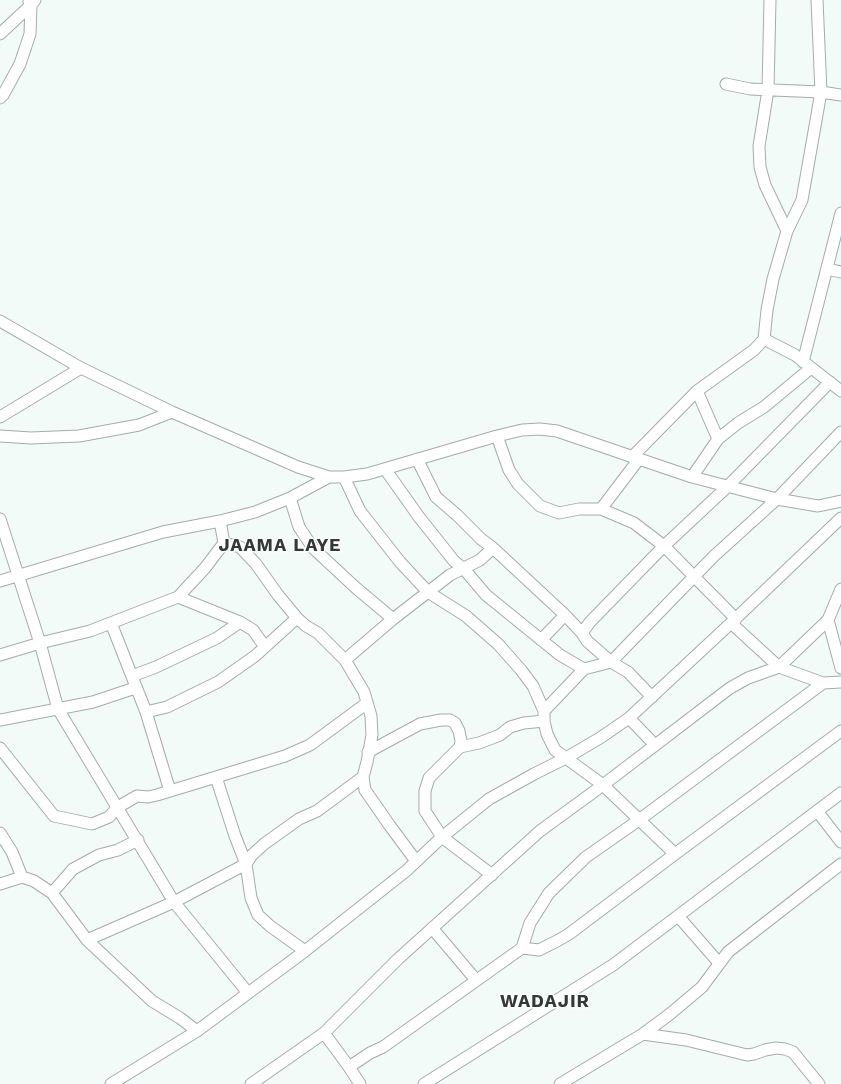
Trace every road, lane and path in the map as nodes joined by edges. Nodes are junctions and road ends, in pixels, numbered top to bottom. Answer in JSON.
{"nodes":[{"id":1,"x":770,"y":0,"type":"edge"},
{"id":2,"x":817,"y":0,"type":"edge"},
{"id":3,"x":31,"y":2,"type":"edge"},
{"id":4,"x":0,"y":34,"type":"edge"},
{"id":5,"x":726,"y":84,"type":"dead end"},
{"id":6,"x":768,"y":90,"type":"junction"},
{"id":7,"x":820,"y":92,"type":"junction"},
{"id":8,"x":841,"y":95,"type":"edge"},
{"id":9,"x":0,"y":98,"type":"edge"},
{"id":10,"x":841,"y":213,"type":"edge"},
{"id":11,"x":787,"y":231,"type":"junction"},
{"id":12,"x":826,"y":269,"type":"junction"},
{"id":13,"x":841,"y":272,"type":"edge"},
{"id":14,"x":0,"y":321,"type":"edge"},
{"id":15,"x":764,"y":339,"type":"junction"},
{"id":16,"x":807,"y":365,"type":"junction"},
{"id":17,"x":81,"y":368,"type":"junction"},
{"id":18,"x":830,"y":382,"type":"junction"},
{"id":19,"x":841,"y":391,"type":"edge"},
{"id":20,"x":696,"y":392,"type":"junction"},
{"id":21,"x":172,"y":412,"type":"junction"},
{"id":22,"x":0,"y":417,"type":"edge"},
{"id":23,"x":841,"y":432,"type":"edge"},
{"id":24,"x":0,"y":436,"type":"edge"},
{"id":25,"x":497,"y":436,"type":"junction"},
{"id":26,"x":718,"y":439,"type":"junction"},
{"id":27,"x":636,"y":458,"type":"junction"},
{"id":28,"x":417,"y":459,"type":"junction"},
{"id":29,"x":385,"y":469,"type":"junction"},
{"id":30,"x":692,"y":477,"type":"junction"},
{"id":31,"x":328,"y":478,"type":"junction"},
{"id":32,"x":344,"y":478,"type":"junction"},
{"id":33,"x":727,"y":487,"type":"junction"},
{"id":34,"x":290,"y":498,"type":"junction"},
{"id":35,"x":777,"y":499,"type":"junction"},
{"id":36,"x":841,"y":501,"type":"edge"},
{"id":37,"x":601,"y":510,"type":"junction"},
{"id":38,"x":841,"y":518,"type":"edge"},
{"id":39,"x":0,"y":519,"type":"edge"},
{"id":40,"x":220,"y":521,"type":"junction"},
{"id":41,"x":224,"y":543,"type":"junction"},
{"id":42,"x":664,"y":546,"type":"junction"},
{"id":43,"x":493,"y":548,"type":"junction"},
{"id":44,"x":464,"y":569,"type":"junction"},
{"id":45,"x":18,"y":576,"type":"junction"},
{"id":46,"x":694,"y":577,"type":"junction"},
{"id":47,"x":0,"y":581,"type":"edge"},
{"id":48,"x":841,"y":589,"type":"edge"},
{"id":49,"x":428,"y":592,"type":"junction"},
{"id":50,"x":178,"y":597,"type":"junction"},
{"id":51,"x":565,"y":615,"type":"junction"},
{"id":52,"x":297,"y":618,"type":"junction"},
{"id":53,"x":393,"y":619,"type":"junction"},
{"id":54,"x":828,"y":620,"type":"junction"},
{"id":55,"x":733,"y":621,"type":"junction"},
{"id":56,"x":240,"y":622,"type":"junction"},
{"id":57,"x":111,"y":623,"type":"junction"},
{"id":58,"x":582,"y":633,"type":"junction"},
{"id":59,"x":541,"y":640,"type":"junction"},
{"id":60,"x":40,"y":643,"type":"junction"},
{"id":61,"x":265,"y":647,"type":"junction"},
{"id":62,"x":0,"y":656,"type":"edge"},
{"id":63,"x":345,"y":660,"type":"junction"},
{"id":64,"x":611,"y":662,"type":"junction"},
{"id":65,"x":779,"y":667,"type":"junction"},
{"id":66,"x":841,"y":668,"type":"edge"},
{"id":67,"x":584,"y":669,"type":"junction"},
{"id":68,"x":132,"y":676,"type":"junction"},
{"id":69,"x":841,"y":682,"type":"edge"},
{"id":70,"x":823,"y":683,"type":"junction"},
{"id":71,"x":136,"y":688,"type":"junction"},
{"id":72,"x":652,"y":697,"type":"junction"},
{"id":73,"x":367,"y":704,"type":"junction"},
{"id":74,"x":58,"y":709,"type":"junction"},
{"id":75,"x":146,"y":712,"type":"junction"},
{"id":76,"x":544,"y":716,"type":"junction"},
{"id":77,"x":629,"y":718,"type":"junction"},
{"id":78,"x":0,"y":720,"type":"edge"},
{"id":79,"x":841,"y":731,"type":"edge"},
{"id":80,"x":655,"y":745,"type":"junction"},
{"id":81,"x":460,"y":747,"type":"junction"},
{"id":82,"x":1,"y":751,"type":"edge"},
{"id":83,"x":368,"y":752,"type":"junction"},
{"id":84,"x":566,"y":758,"type":"junction"},
{"id":85,"x":216,"y":777,"type":"junction"},
{"id":86,"x":362,"y":777,"type":"junction"},
{"id":87,"x":603,"y":785,"type":"junction"},
{"id":88,"x":170,"y":791,"type":"junction"},
{"id":89,"x":841,"y":793,"type":"edge"},
{"id":90,"x":118,"y":807,"type":"junction"},
{"id":91,"x":817,"y":811,"type":"junction"},
{"id":92,"x":639,"y":820,"type":"junction"},
{"id":93,"x":0,"y":833,"type":"edge"},
{"id":94,"x":442,"y":837,"type":"junction"},
{"id":95,"x":138,"y":840,"type":"junction"},
{"id":96,"x":841,"y":842,"type":"edge"},
{"id":97,"x":674,"y":854,"type":"junction"},
{"id":98,"x":416,"y":861,"type":"junction"},
{"id":99,"x":246,"y":864,"type":"junction"},
{"id":100,"x":841,"y":864,"type":"edge"},
{"id":101,"x":492,"y":874,"type":"junction"},
{"id":102,"x":22,"y":877,"type":"junction"},
{"id":103,"x":0,"y":884,"type":"edge"},
{"id":104,"x":52,"y":893,"type":"junction"},
{"id":105,"x":174,"y":902,"type":"junction"},
{"id":106,"x":678,"y":916,"type":"junction"},
{"id":107,"x":432,"y":928,"type":"junction"},
{"id":108,"x":87,"y":940,"type":"junction"},
{"id":109,"x":522,"y":948,"type":"junction"},
{"id":110,"x":305,"y":951,"type":"junction"},
{"id":111,"x":719,"y":963,"type":"junction"},
{"id":112,"x":476,"y":980,"type":"junction"},
{"id":113,"x":248,"y":993,"type":"junction"},
{"id":114,"x":197,"y":1031,"type":"junction"},
{"id":115,"x":324,"y":1033,"type":"junction"},
{"id":116,"x":643,"y":1034,"type":"junction"},
{"id":117,"x":349,"y":1067,"type":"junction"},
{"id":118,"x":111,"y":1084,"type":"edge"},
{"id":119,"x":251,"y":1084,"type":"edge"},
{"id":120,"x":360,"y":1084,"type":"edge"},
{"id":121,"x":424,"y":1084,"type":"edge"},
{"id":122,"x":560,"y":1084,"type":"edge"},
{"id":123,"x":818,"y":1084,"type":"edge"}],
"edges":[{"from":1,"to":6,"type":"street"},
{"from":2,"to":7,"type":"street"},
{"from":3,"to":4,"type":"street"},
{"from":3,"to":9,"type":"street"},
{"from":5,"to":6,"type":"street"},
{"from":6,"to":7,"type":"street"},
{"from":6,"to":11,"type":"street"},
{"from":7,"to":8,"type":"street"},
{"from":7,"to":11,"type":"street"},
{"from":10,"to":12,"type":"street"},
{"from":11,"to":15,"type":"street"},
{"from":12,"to":13,"type":"street"},
{"from":12,"to":16,"type":"street"},
{"from":14,"to":17,"type":"street"},
{"from":15,"to":16,"type":"street"},
{"from":15,"to":20,"type":"street"},
{"from":16,"to":18,"type":"street"},
{"from":16,"to":26,"type":"street"},
{"from":17,"to":21,"type":"street"},
{"from":17,"to":22,"type":"street"},
{"from":18,"to":19,"type":"street"},
{"from":18,"to":33,"type":"street"},
{"from":20,"to":26,"type":"street"},
{"from":20,"to":27,"type":"street"},
{"from":21,"to":24,"type":"street"},
{"from":21,"to":31,"type":"street"},
{"from":23,"to":35,"type":"street"},
{"from":25,"to":27,"type":"street"},
{"from":25,"to":28,"type":"street"},
{"from":25,"to":37,"type":"street"},
{"from":26,"to":30,"type":"street"},
{"from":27,"to":30,"type":"street"},
{"from":27,"to":37,"type":"street"},
{"from":28,"to":29,"type":"street"},
{"from":28,"to":43,"type":"street"},
{"from":29,"to":32,"type":"street"},
{"from":29,"to":44,"type":"street"},
{"from":30,"to":33,"type":"street"},
{"from":31,"to":32,"type":"street"},
{"from":31,"to":34,"type":"street"},
{"from":32,"to":49,"type":"street"},
{"from":33,"to":35,"type":"street"},
{"from":33,"to":42,"type":"street"},
{"from":34,"to":40,"type":"street"},
{"from":34,"to":53,"type":"street"},
{"from":35,"to":36,"type":"street"},
{"from":35,"to":46,"type":"street"},
{"from":37,"to":42,"type":"street"},
{"from":38,"to":55,"type":"street"},
{"from":39,"to":45,"type":"street"},
{"from":40,"to":41,"type":"street"},
{"from":40,"to":45,"type":"street"},
{"from":41,"to":50,"type":"street"},
{"from":41,"to":52,"type":"street"},
{"from":42,"to":46,"type":"street"},
{"from":42,"to":58,"type":"street"},
{"from":43,"to":44,"type":"street"},
{"from":43,"to":51,"type":"street"},
{"from":44,"to":49,"type":"street"},
{"from":44,"to":59,"type":"street"},
{"from":45,"to":47,"type":"street"},
{"from":45,"to":60,"type":"street"},
{"from":46,"to":55,"type":"street"},
{"from":46,"to":64,"type":"street"},
{"from":48,"to":54,"type":"street"},
{"from":49,"to":53,"type":"street"},
{"from":49,"to":76,"type":"street"},
{"from":50,"to":56,"type":"street"},
{"from":50,"to":57,"type":"street"},
{"from":51,"to":58,"type":"street"},
{"from":51,"to":59,"type":"street"},
{"from":52,"to":61,"type":"street"},
{"from":52,"to":63,"type":"street"},
{"from":53,"to":63,"type":"street"},
{"from":54,"to":65,"type":"street"},
{"from":54,"to":66,"type":"street"},
{"from":55,"to":65,"type":"street"},
{"from":55,"to":72,"type":"street"},
{"from":56,"to":61,"type":"street"},
{"from":56,"to":68,"type":"street"},
{"from":57,"to":60,"type":"street"},
{"from":57,"to":68,"type":"street"},
{"from":58,"to":64,"type":"street"},
{"from":59,"to":67,"type":"street"},
{"from":60,"to":62,"type":"street"},
{"from":60,"to":74,"type":"street"},
{"from":61,"to":75,"type":"street"},
{"from":63,"to":73,"type":"street"},
{"from":64,"to":67,"type":"street"},
{"from":64,"to":72,"type":"street"},
{"from":65,"to":70,"type":"street"},
{"from":65,"to":80,"type":"street"},
{"from":67,"to":76,"type":"street"},
{"from":68,"to":71,"type":"street"},
{"from":69,"to":70,"type":"street"},
{"from":70,"to":92,"type":"street"},
{"from":71,"to":74,"type":"street"},
{"from":71,"to":75,"type":"street"},
{"from":72,"to":77,"type":"street"},
{"from":73,"to":83,"type":"street"},
{"from":73,"to":85,"type":"street"},
{"from":74,"to":78,"type":"street"},
{"from":74,"to":90,"type":"street"},
{"from":75,"to":88,"type":"street"},
{"from":76,"to":81,"type":"street"},
{"from":76,"to":84,"type":"street"},
{"from":77,"to":80,"type":"street"},
{"from":77,"to":84,"type":"street"},
{"from":79,"to":97,"type":"street"},
{"from":80,"to":87,"type":"street"},
{"from":81,"to":83,"type":"street"},
{"from":81,"to":94,"type":"street"},
{"from":82,"to":90,"type":"street"},
{"from":83,"to":86,"type":"street"},
{"from":84,"to":87,"type":"street"},
{"from":84,"to":94,"type":"street"},
{"from":85,"to":88,"type":"street"},
{"from":85,"to":99,"type":"street"},
{"from":86,"to":98,"type":"street"},
{"from":86,"to":99,"type":"street"},
{"from":87,"to":92,"type":"street"},
{"from":87,"to":101,"type":"street"},
{"from":88,"to":90,"type":"street"},
{"from":89,"to":91,"type":"street"},
{"from":90,"to":95,"type":"street"},
{"from":91,"to":96,"type":"street"},
{"from":91,"to":106,"type":"street"},
{"from":92,"to":97,"type":"street"},
{"from":92,"to":109,"type":"street"},
{"from":93,"to":102,"type":"street"},
{"from":94,"to":98,"type":"street"},
{"from":94,"to":101,"type":"street"},
{"from":95,"to":104,"type":"street"},
{"from":95,"to":105,"type":"street"},
{"from":97,"to":109,"type":"street"},
{"from":98,"to":110,"type":"street"},
{"from":99,"to":105,"type":"street"},
{"from":99,"to":110,"type":"street"},
{"from":100,"to":111,"type":"street"},
{"from":101,"to":107,"type":"street"},
{"from":102,"to":103,"type":"street"},
{"from":102,"to":104,"type":"street"},
{"from":104,"to":108,"type":"street"},
{"from":105,"to":108,"type":"street"},
{"from":105,"to":113,"type":"street"},
{"from":106,"to":111,"type":"street"},
{"from":106,"to":121,"type":"street"},
{"from":107,"to":112,"type":"street"},
{"from":107,"to":115,"type":"street"},
{"from":108,"to":114,"type":"street"},
{"from":109,"to":112,"type":"street"},
{"from":110,"to":113,"type":"street"},
{"from":111,"to":116,"type":"street"},
{"from":112,"to":117,"type":"street"},
{"from":113,"to":114,"type":"street"},
{"from":114,"to":118,"type":"street"},
{"from":115,"to":117,"type":"street"},
{"from":115,"to":119,"type":"street"},
{"from":116,"to":122,"type":"street"},
{"from":116,"to":123,"type":"street"},
{"from":117,"to":120,"type":"street"}]}
